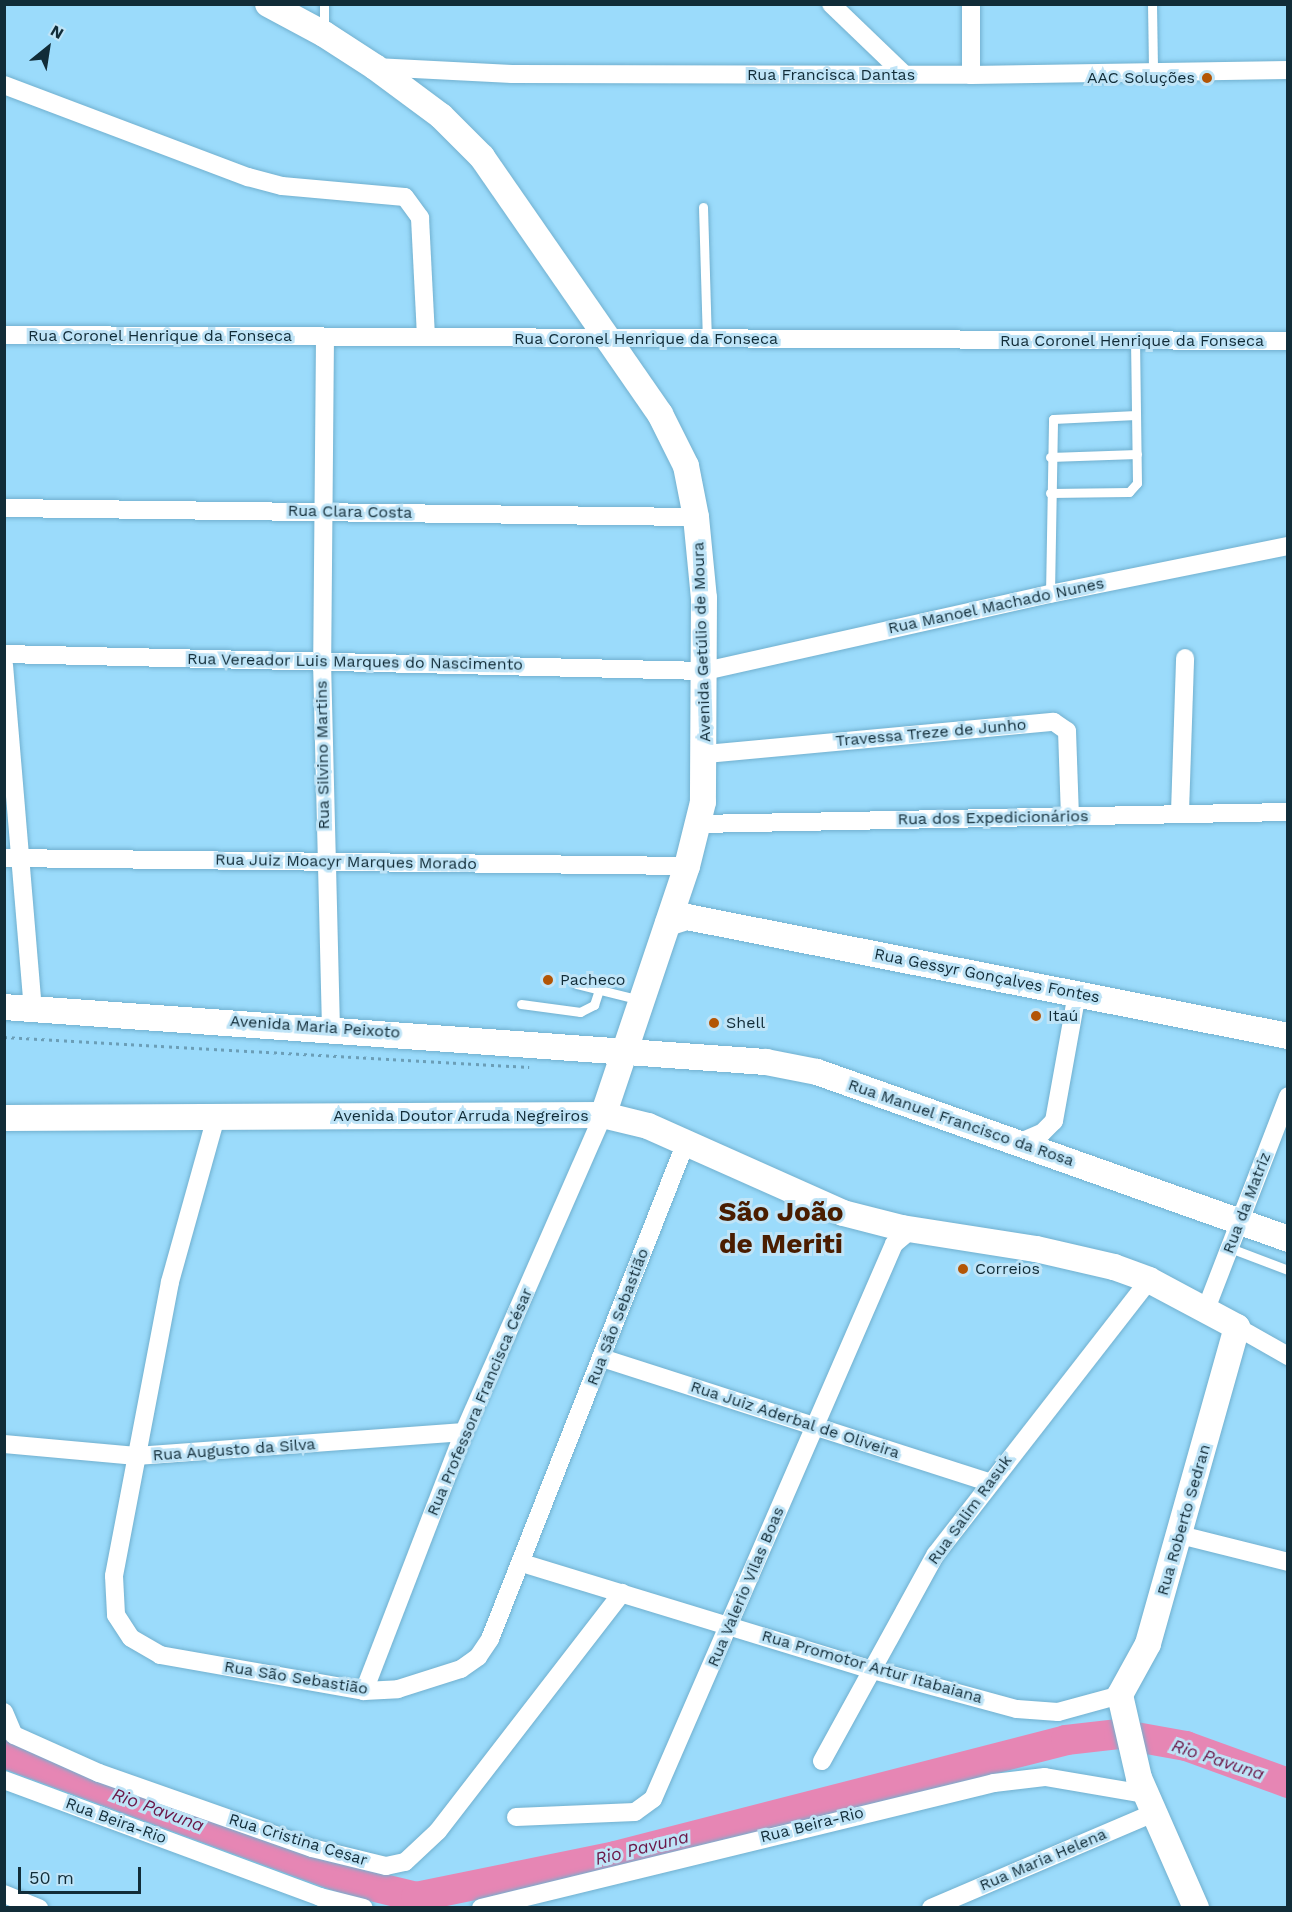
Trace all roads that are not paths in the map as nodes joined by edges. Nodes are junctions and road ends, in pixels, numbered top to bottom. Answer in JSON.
{"nodes":[{"id":1,"x":268,"y":4,"type":"edge"},
{"id":2,"x":324,"y":4,"type":"edge"},
{"id":3,"x":831,"y":4,"type":"edge"},
{"id":4,"x":971,"y":4,"type":"edge"},
{"id":5,"x":1152,"y":4,"type":"edge"},
{"id":6,"x":324,"y":34,"type":"junction"},
{"id":7,"x":375,"y":67,"type":"junction"},
{"id":8,"x":1153,"y":70,"type":"junction"},
{"id":9,"x":1287,"y":70,"type":"edge"},
{"id":10,"x":904,"y":74,"type":"junction"},
{"id":11,"x":971,"y":75,"type":"junction"},
{"id":12,"x":4,"y":85,"type":"edge"},
{"id":13,"x":703,"y":207,"type":"dead end"},
{"id":14,"x":4,"y":336,"type":"edge"},
{"id":15,"x":325,"y":337,"type":"junction"},
{"id":16,"x":426,"y":337,"type":"junction"},
{"id":17,"x":609,"y":339,"type":"junction"},
{"id":18,"x":707,"y":339,"type":"junction"},
{"id":19,"x":1135,"y":340,"type":"junction"},
{"id":20,"x":1287,"y":341,"type":"edge"},
{"id":21,"x":1136,"y":415,"type":"junction"},
{"id":22,"x":1137,"y":454,"type":"junction"},
{"id":23,"x":1050,"y":457,"type":"junction"},
{"id":24,"x":1050,"y":493,"type":"junction"},
{"id":25,"x":4,"y":508,"type":"edge"},
{"id":26,"x":321,"y":512,"type":"junction"},
{"id":27,"x":696,"y":517,"type":"junction"},
{"id":28,"x":1287,"y":546,"type":"edge"},
{"id":29,"x":1050,"y":594,"type":"junction"},
{"id":30,"x":4,"y":654,"type":"edge"},
{"id":31,"x":1185,"y":658,"type":"dead end"},
{"id":32,"x":322,"y":661,"type":"junction"},
{"id":33,"x":4,"y":665,"type":"edge"},
{"id":34,"x":705,"y":671,"type":"junction"},
{"id":35,"x":706,"y":754,"type":"junction"},
{"id":36,"x":1180,"y":812,"type":"junction"},
{"id":37,"x":1287,"y":812,"type":"edge"},
{"id":38,"x":1070,"y":817,"type":"junction"},
{"id":39,"x":699,"y":824,"type":"junction"},
{"id":40,"x":13,"y":858,"type":"edge"},
{"id":41,"x":325,"y":862,"type":"junction"},
{"id":42,"x":687,"y":866,"type":"junction"},
{"id":43,"x":677,"y":914,"type":"junction"},
{"id":44,"x":576,"y":984,"type":"dead end"},
{"id":45,"x":599,"y":990,"type":"junction"},
{"id":46,"x":1077,"y":993,"type":"junction"},
{"id":47,"x":640,"y":1000,"type":"junction"},
{"id":48,"x":520,"y":1004,"type":"dead end"},
{"id":49,"x":4,"y":1006,"type":"edge"},
{"id":50,"x":33,"y":1009,"type":"junction"},
{"id":51,"x":331,"y":1028,"type":"junction"},
{"id":52,"x":1287,"y":1036,"type":"edge"},
{"id":53,"x":625,"y":1049,"type":"junction"},
{"id":54,"x":1287,"y":1096,"type":"edge"},
{"id":55,"x":603,"y":1115,"type":"junction"},
{"id":56,"x":216,"y":1117,"type":"junction"},
{"id":57,"x":4,"y":1118,"type":"edge"},
{"id":58,"x":686,"y":1142,"type":"junction"},
{"id":59,"x":1018,"y":1143,"type":"junction"},
{"id":60,"x":1241,"y":1222,"type":"junction"},
{"id":61,"x":898,"y":1233,"type":"junction"},
{"id":62,"x":1287,"y":1239,"type":"edge"},
{"id":63,"x":1230,"y":1248,"type":"junction"},
{"id":64,"x":1287,"y":1270,"type":"edge"},
{"id":65,"x":1149,"y":1280,"type":"junction"},
{"id":66,"x":1206,"y":1309,"type":"junction"},
{"id":67,"x":1237,"y":1327,"type":"junction"},
{"id":68,"x":1287,"y":1356,"type":"edge"},
{"id":69,"x":602,"y":1358,"type":"junction"},
{"id":70,"x":813,"y":1427,"type":"junction"},
{"id":71,"x":464,"y":1432,"type":"junction"},
{"id":72,"x":4,"y":1444,"type":"edge"},
{"id":73,"x":136,"y":1456,"type":"junction"},
{"id":74,"x":989,"y":1482,"type":"junction"},
{"id":75,"x":1180,"y":1534,"type":"junction"},
{"id":76,"x":1287,"y":1562,"type":"edge"},
{"id":77,"x":522,"y":1563,"type":"junction"},
{"id":78,"x":622,"y":1593,"type":"junction"},
{"id":79,"x":731,"y":1625,"type":"junction"},
{"id":80,"x":873,"y":1671,"type":"junction"},
{"id":81,"x":364,"y":1691,"type":"junction"},
{"id":82,"x":1120,"y":1701,"type":"junction"},
{"id":83,"x":4,"y":1712,"type":"edge"},
{"id":84,"x":9,"y":1733,"type":"edge"},
{"id":85,"x":822,"y":1761,"type":"dead end"},
{"id":86,"x":4,"y":1780,"type":"edge"},
{"id":87,"x":1146,"y":1795,"type":"junction"},
{"id":88,"x":516,"y":1817,"type":"dead end"},
{"id":89,"x":4,"y":1894,"type":"edge"},
{"id":90,"x":39,"y":1908,"type":"edge"},
{"id":91,"x":364,"y":1908,"type":"edge"},
{"id":92,"x":481,"y":1908,"type":"edge"},
{"id":93,"x":931,"y":1908,"type":"edge"},
{"id":94,"x":1196,"y":1908,"type":"edge"}],
"edges":[{"from":1,"to":6,"type":"main road","name":"Avenida Getúlio de Moura"},
{"from":2,"to":6,"type":"lane"},
{"from":3,"to":10,"type":"street"},
{"from":4,"to":11,"type":"street"},
{"from":5,"to":8,"type":"lane"},
{"from":6,"to":7,"type":"main road","name":"Avenida Getúlio de Moura"},
{"from":7,"to":10,"type":"street","name":"Rua Francisca Dantas"},
{"from":7,"to":17,"type":"main road","name":"Avenida Getúlio de Moura"},
{"from":8,"to":9,"type":"street","name":"Rua Francisca Dantas"},
{"from":8,"to":11,"type":"street","name":"Rua Francisca Dantas"},
{"from":10,"to":11,"type":"street","name":"Rua Francisca Dantas"},
{"from":12,"to":16,"type":"street"},
{"from":13,"to":18,"type":"lane"},
{"from":14,"to":15,"type":"street","name":"Rua Coronel Henrique da Fonseca"},
{"from":15,"to":16,"type":"street","name":"Rua Coronel Henrique da Fonseca"},
{"from":15,"to":26,"type":"street","name":"Rua Silvino Martins"},
{"from":16,"to":17,"type":"street","name":"Rua Coronel Henrique da Fonseca"},
{"from":17,"to":18,"type":"street","name":"Rua Coronel Henrique da Fonseca"},
{"from":17,"to":27,"type":"main road","name":"Avenida Getúlio de Moura"},
{"from":18,"to":19,"type":"street","name":"Rua Coronel Henrique da Fonseca"},
{"from":19,"to":20,"type":"street","name":"Rua Coronel Henrique da Fonseca"},
{"from":19,"to":21,"type":"lane"},
{"from":21,"to":22,"type":"lane"},
{"from":21,"to":23,"type":"lane"},
{"from":22,"to":23,"type":"lane"},
{"from":22,"to":24,"type":"lane"},
{"from":23,"to":24,"type":"lane"},
{"from":24,"to":29,"type":"lane"},
{"from":25,"to":26,"type":"street","name":"Rua Clara Costa"},
{"from":26,"to":27,"type":"street","name":"Rua Clara Costa"},
{"from":26,"to":32,"type":"street","name":"Rua Silvino Martins"},
{"from":27,"to":34,"type":"main road","name":"Avenida Getúlio de Moura"},
{"from":28,"to":29,"type":"street","name":"Rua Manoel Machado Nunes"},
{"from":29,"to":34,"type":"street","name":"Rua Manoel Machado Nunes"},
{"from":30,"to":32,"type":"street","name":"Rua Vereador Luis Marques do Nascimento"},
{"from":31,"to":36,"type":"street"},
{"from":32,"to":34,"type":"street","name":"Rua Vereador Luis Marques do Nascimento"},
{"from":32,"to":41,"type":"street","name":"Rua Silvino Martins"},
{"from":33,"to":40,"type":"street"},
{"from":34,"to":35,"type":"main road","name":"Avenida Getúlio de Moura"},
{"from":35,"to":38,"type":"street","name":"Travessa Treze de Junho"},
{"from":35,"to":39,"type":"main road","name":"Avenida Getúlio de Moura"},
{"from":36,"to":37,"type":"street","name":"Rua dos Expedicionários"},
{"from":36,"to":38,"type":"street","name":"Rua dos Expedicionários"},
{"from":38,"to":39,"type":"street","name":"Rua dos Expedicionários"},
{"from":39,"to":42,"type":"main road","name":"Avenida Getúlio de Moura"},
{"from":40,"to":41,"type":"street","name":"Rua Juiz Moacyr Marques Morado"},
{"from":40,"to":50,"type":"street"},
{"from":41,"to":42,"type":"street","name":"Rua Juiz Moacyr Marques Morado"},
{"from":41,"to":51,"type":"street","name":"Rua Silvino Martins"},
{"from":42,"to":43,"type":"main road","name":"Avenida Getúlio de Moura"},
{"from":43,"to":46,"type":"main road","name":"Rua Gessyr Gonçalves Fontes"},
{"from":43,"to":47,"type":"main road","name":"Avenida Getúlio de Moura"},
{"from":44,"to":45,"type":"lane"},
{"from":45,"to":47,"type":"lane"},
{"from":45,"to":48,"type":"lane"},
{"from":46,"to":52,"type":"main road","name":"Rua Gessyr Gonçalves Fontes"},
{"from":46,"to":59,"type":"street"},
{"from":47,"to":53,"type":"main road","name":"Avenida Getúlio de Moura"},
{"from":49,"to":50,"type":"main road","name":"Avenida Maria Peixoto"},
{"from":50,"to":51,"type":"main road","name":"Avenida Maria Peixoto"},
{"from":51,"to":53,"type":"main road","name":"Avenida Maria Peixoto"},
{"from":53,"to":55,"type":"main road","name":"Avenida Getúlio de Moura"},
{"from":53,"to":59,"type":"main road","name":"Rua Manuel Francisco da Rosa"},
{"from":54,"to":60,"type":"street","name":"Rua da Matriz"},
{"from":55,"to":56,"type":"main road","name":"Avenida Doutor Arruda Negreiros"},
{"from":55,"to":58,"type":"main road","name":"Avenida Doutor Arruda Negreiros"},
{"from":55,"to":71,"type":"street","name":"Rua Professora Francisca César"},
{"from":56,"to":57,"type":"main road","name":"Avenida Doutor Arruda Negreiros"},
{"from":56,"to":73,"type":"street","name":"Rua São Sebastião"},
{"from":58,"to":61,"type":"main road","name":"Avenida Doutor Arruda Negreiros"},
{"from":58,"to":69,"type":"street","name":"Rua São Sebastião"},
{"from":59,"to":60,"type":"main road","name":"Rua Manuel Francisco da Rosa"},
{"from":60,"to":62,"type":"main road","name":"Rua Manuel Francisco da Rosa"},
{"from":60,"to":63,"type":"street","name":"Rua da Matriz"},
{"from":61,"to":65,"type":"main road","name":"Avenida Doutor Arruda Negreiros"},
{"from":61,"to":70,"type":"street","name":"Rua Valerio Vilas Boas"},
{"from":63,"to":64,"type":"lane"},
{"from":63,"to":66,"type":"street","name":"Rua da Matriz"},
{"from":65,"to":66,"type":"main road","name":"Avenida Doutor Arruda Negreiros"},
{"from":65,"to":74,"type":"street","name":"Rua Salim Rasuk"},
{"from":66,"to":67,"type":"main road","name":"Avenida Doutor Arruda Negreiros"},
{"from":67,"to":68,"type":"street"},
{"from":67,"to":75,"type":"main road","name":"Rua Roberto Sedran"},
{"from":69,"to":70,"type":"street","name":"Rua Juiz Aderbal de Oliveira"},
{"from":69,"to":77,"type":"street","name":"Rua São Sebastião"},
{"from":70,"to":74,"type":"street","name":"Rua Juiz Aderbal de Oliveira"},
{"from":70,"to":79,"type":"street","name":"Rua Valerio Vilas Boas"},
{"from":71,"to":73,"type":"street","name":"Rua Augusto da Silva"},
{"from":71,"to":81,"type":"street","name":"Rua Professora Francisca César"},
{"from":72,"to":73,"type":"street","name":"Rua Augusto da Silva"},
{"from":73,"to":81,"type":"street","name":"Rua São Sebastião"},
{"from":74,"to":80,"type":"street","name":"Rua Salim Rasuk"},
{"from":75,"to":76,"type":"street"},
{"from":75,"to":82,"type":"main road","name":"Rua Roberto Sedran"},
{"from":77,"to":78,"type":"street","name":"Rua Promotor Artur Itabaiana"},
{"from":77,"to":81,"type":"street","name":"Rua São Sebastião"},
{"from":78,"to":79,"type":"street","name":"Rua Promotor Artur Itabaiana"},
{"from":78,"to":84,"type":"street","name":"Rua Cristina Cesar"},
{"from":79,"to":80,"type":"street","name":"Rua Promotor Artur Itabaiana"},
{"from":79,"to":88,"type":"street","name":"Rua Valerio Vilas Boas"},
{"from":80,"to":82,"type":"street","name":"Rua Promotor Artur Itabaiana"},
{"from":80,"to":85,"type":"street","name":"Rua Salim Rasuk"},
{"from":82,"to":87,"type":"main road"},
{"from":83,"to":84,"type":"street","name":"Rua Cristina Cesar"},
{"from":86,"to":91,"type":"street","name":"Rua Beira-Rio"},
{"from":87,"to":92,"type":"street","name":"Rua Beira-Rio"},
{"from":87,"to":93,"type":"street","name":"Rua Maria Helena"},
{"from":87,"to":94,"type":"main road"},
{"from":89,"to":90,"type":"street"}]}
